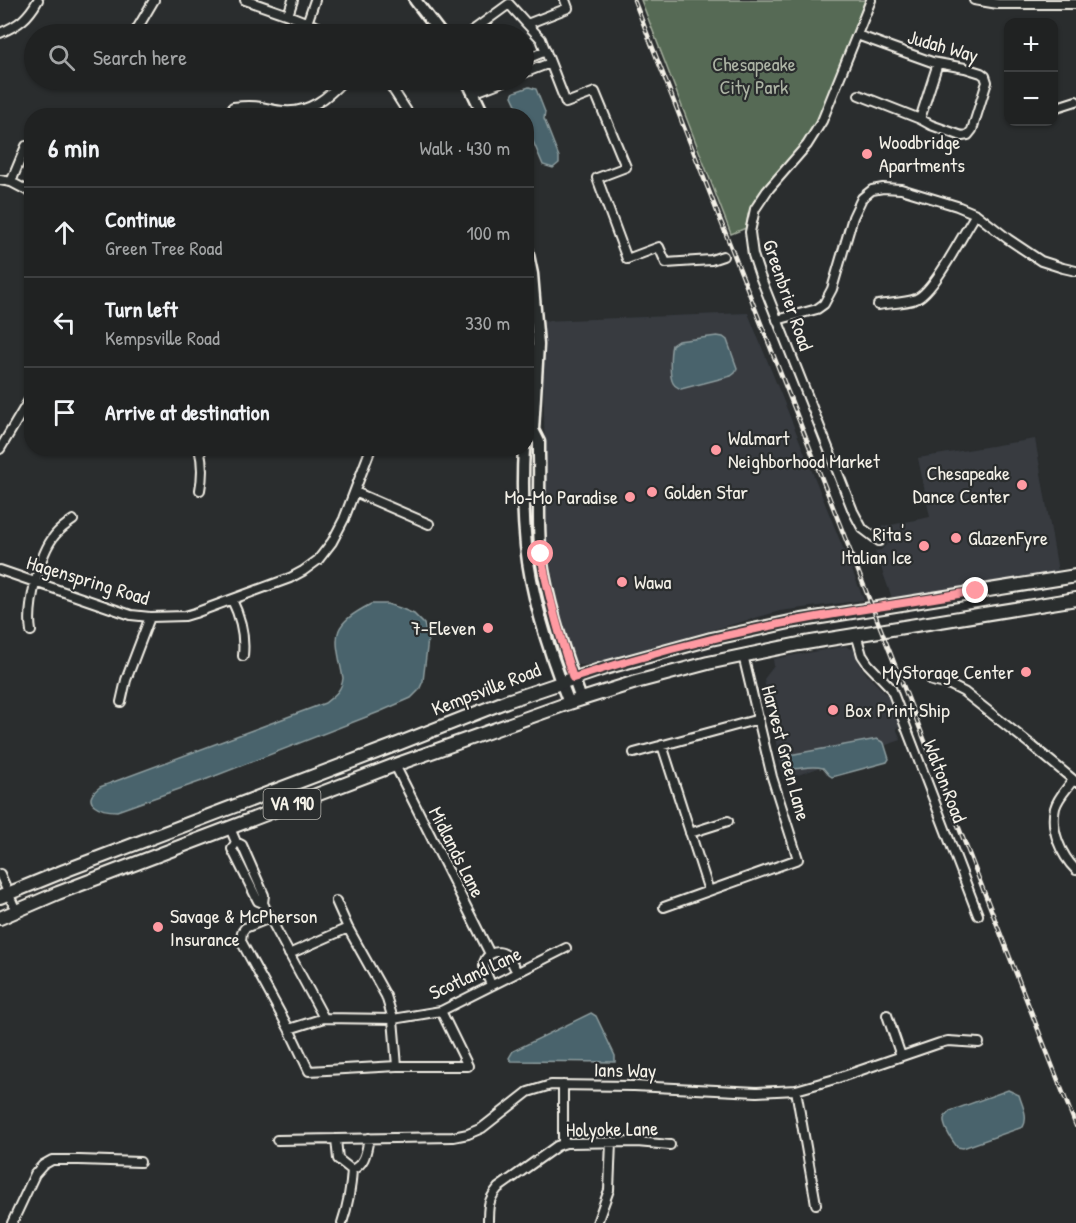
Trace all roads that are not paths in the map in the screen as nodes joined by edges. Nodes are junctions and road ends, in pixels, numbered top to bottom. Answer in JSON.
{"nodes":[{"id":1,"x":39,"y":0,"type":"edge"},
{"id":2,"x":154,"y":0,"type":"edge"},
{"id":3,"x":245,"y":0,"type":"edge"},
{"id":4,"x":293,"y":0,"type":"edge"},
{"id":5,"x":315,"y":0,"type":"edge"},
{"id":6,"x":415,"y":0,"type":"edge"},
{"id":7,"x":565,"y":0,"type":"edge"},
{"id":8,"x":871,"y":0,"type":"edge"},
{"id":9,"x":974,"y":0,"type":"edge"},
{"id":10,"x":1076,"y":4,"type":"edge"},
{"id":11,"x":288,"y":15,"type":"junction"},
{"id":12,"x":307,"y":22,"type":"junction"},
{"id":13,"x":140,"y":24,"type":"edge"},
{"id":14,"x":312,"y":24,"type":"edge"},
{"id":15,"x":433,"y":24,"type":"edge"},
{"id":16,"x":482,"y":24,"type":"edge"},
{"id":17,"x":527,"y":24,"type":"joint"},
{"id":18,"x":534,"y":32,"type":"edge"},
{"id":19,"x":0,"y":33,"type":"edge"},
{"id":20,"x":857,"y":35,"type":"junction"},
{"id":21,"x":546,"y":51,"type":"junction"},
{"id":22,"x":534,"y":56,"type":"edge"},
{"id":23,"x":550,"y":63,"type":"junction"},
{"id":24,"x":938,"y":63,"type":"junction"},
{"id":25,"x":534,"y":69,"type":"edge"},
{"id":26,"x":333,"y":90,"type":"edge"},
{"id":27,"x":393,"y":90,"type":"edge"},
{"id":28,"x":472,"y":90,"type":"edge"},
{"id":29,"x":481,"y":90,"type":"edge"},
{"id":30,"x":473,"y":93,"type":"junction"},
{"id":31,"x":859,"y":95,"type":"dead end"},
{"id":32,"x":1076,"y":101,"type":"edge"},
{"id":33,"x":1058,"y":106,"type":"edge"},
{"id":34,"x":232,"y":107,"type":"dead end"},
{"id":35,"x":264,"y":108,"type":"edge"},
{"id":36,"x":306,"y":108,"type":"edge"},
{"id":37,"x":405,"y":108,"type":"edge"},
{"id":38,"x":480,"y":108,"type":"edge"},
{"id":39,"x":920,"y":119,"type":"junction"},
{"id":40,"x":24,"y":150,"type":"edge"},
{"id":41,"x":0,"y":180,"type":"edge"},
{"id":42,"x":10,"y":182,"type":"junction"},
{"id":43,"x":24,"y":189,"type":"edge"},
{"id":44,"x":976,"y":214,"type":"junction"},
{"id":45,"x":723,"y":256,"type":"dead end"},
{"id":46,"x":1076,"y":271,"type":"edge"},
{"id":47,"x":534,"y":298,"type":"edge"},
{"id":48,"x":878,"y":305,"type":"dead end"},
{"id":49,"x":777,"y":320,"type":"junction"},
{"id":50,"x":534,"y":384,"type":"edge"},
{"id":51,"x":24,"y":408,"type":"edge"},
{"id":52,"x":534,"y":438,"type":"edge"},
{"id":53,"x":0,"y":449,"type":"edge"},
{"id":54,"x":201,"y":456,"type":"edge"},
{"id":55,"x":368,"y":456,"type":"edge"},
{"id":56,"x":524,"y":456,"type":"edge"},
{"id":57,"x":200,"y":490,"type":"dead end"},
{"id":58,"x":355,"y":492,"type":"junction"},
{"id":59,"x":74,"y":520,"type":"dead end"},
{"id":60,"x":429,"y":524,"type":"dead end"},
{"id":61,"x":879,"y":541,"type":"dead end"},
{"id":62,"x":0,"y":570,"type":"edge"},
{"id":63,"x":1076,"y":576,"type":"edge"},
{"id":64,"x":35,"y":582,"type":"junction"},
{"id":65,"x":1076,"y":599,"type":"edge"},
{"id":66,"x":232,"y":600,"type":"junction"},
{"id":67,"x":150,"y":617,"type":"junction"},
{"id":68,"x":32,"y":631,"type":"dead end"},
{"id":69,"x":856,"y":634,"type":"junction"},
{"id":70,"x":744,"y":655,"type":"junction"},
{"id":71,"x":243,"y":656,"type":"dead end"},
{"id":72,"x":567,"y":680,"type":"junction"},
{"id":73,"x":932,"y":681,"type":"dead end"},
{"id":74,"x":575,"y":701,"type":"junction"},
{"id":75,"x":121,"y":702,"type":"dead end"},
{"id":76,"x":759,"y":719,"type":"junction"},
{"id":77,"x":662,"y":746,"type":"junction"},
{"id":78,"x":634,"y":753,"type":"dead end"},
{"id":79,"x":395,"y":765,"type":"junction"},
{"id":80,"x":1075,"y":781,"type":"edge"},
{"id":81,"x":728,"y":821,"type":"dead end"},
{"id":82,"x":230,"y":828,"type":"junction"},
{"id":83,"x":690,"y":833,"type":"junction"},
{"id":84,"x":1076,"y":870,"type":"edge"},
{"id":85,"x":0,"y":874,"type":"edge"},
{"id":86,"x":709,"y":891,"type":"junction"},
{"id":87,"x":4,"y":895,"type":"edge"},
{"id":88,"x":336,"y":902,"type":"dead end"},
{"id":89,"x":664,"y":907,"type":"dead end"},
{"id":90,"x":16,"y":910,"type":"junction"},
{"id":91,"x":978,"y":915,"type":"dead end"},
{"id":92,"x":0,"y":918,"type":"edge"},
{"id":93,"x":270,"y":918,"type":"junction"},
{"id":94,"x":348,"y":928,"type":"junction"},
{"id":95,"x":566,"y":948,"type":"dead end"},
{"id":96,"x":289,"y":954,"type":"junction"},
{"id":97,"x":490,"y":954,"type":"junction"},
{"id":98,"x":517,"y":972,"type":"junction"},
{"id":99,"x":491,"y":985,"type":"junction"},
{"id":100,"x":441,"y":1011,"type":"junction"},
{"id":101,"x":887,"y":1015,"type":"dead end"},
{"id":102,"x":324,"y":1018,"type":"junction"},
{"id":103,"x":393,"y":1019,"type":"junction"},
{"id":104,"x":289,"y":1029,"type":"junction"},
{"id":105,"x":979,"y":1043,"type":"dead end"},
{"id":106,"x":901,"y":1056,"type":"junction"},
{"id":107,"x":397,"y":1066,"type":"junction"},
{"id":108,"x":563,"y":1085,"type":"junction"},
{"id":109,"x":796,"y":1090,"type":"junction"},
{"id":110,"x":369,"y":1138,"type":"junction"},
{"id":111,"x":336,"y":1139,"type":"junction"},
{"id":112,"x":277,"y":1140,"type":"dead end"},
{"id":113,"x":611,"y":1142,"type":"junction"},
{"id":114,"x":563,"y":1144,"type":"junction"},
{"id":115,"x":670,"y":1144,"type":"dead end"},
{"id":116,"x":140,"y":1162,"type":"dead end"},
{"id":117,"x":352,"y":1170,"type":"junction"},
{"id":118,"x":816,"y":1204,"type":"dead end"},
{"id":119,"x":12,"y":1223,"type":"edge"},
{"id":120,"x":342,"y":1223,"type":"edge"},
{"id":121,"x":488,"y":1223,"type":"edge"},
{"id":122,"x":597,"y":1223,"type":"edge"}],
"edges":[{"from":1,"to":19,"type":"street"},
{"from":2,"to":13,"type":"street"},
{"from":3,"to":11,"type":"street"},
{"from":4,"to":11,"type":"street"},
{"from":5,"to":12,"type":"street"},
{"from":6,"to":15,"type":"street"},
{"from":7,"to":17,"type":"street"},
{"from":8,"to":20,"type":"street","name":"Greenbrier Road"},
{"from":9,"to":10,"type":"street"},
{"from":11,"to":12,"type":"street"},
{"from":12,"to":14,"type":"street"},
{"from":16,"to":17,"type":"street"},
{"from":18,"to":21,"type":"street"},
{"from":20,"to":24,"type":"street","name":"Judah Way"},
{"from":20,"to":49,"type":"street","name":"Greenbrier Road"},
{"from":21,"to":22,"type":"street"},
{"from":21,"to":23,"type":"street"},
{"from":23,"to":25,"type":"street"},
{"from":23,"to":45,"type":"street"},
{"from":24,"to":39,"type":"street"},
{"from":24,"to":39,"type":"street","name":"Judah Way"},
{"from":26,"to":36,"type":"street"},
{"from":27,"to":37,"type":"street"},
{"from":28,"to":30,"type":"street"},
{"from":29,"to":30,"type":"street"},
{"from":30,"to":38,"type":"street"},
{"from":31,"to":39,"type":"street","name":"Judah Way"},
{"from":32,"to":33,"type":"street"},
{"from":34,"to":35,"type":"street"},
{"from":40,"to":42,"type":"street"},
{"from":41,"to":42,"type":"street"},
{"from":42,"to":43,"type":"street"},
{"from":44,"to":46,"type":"street"},
{"from":44,"to":48,"type":"street"},
{"from":44,"to":49,"type":"street"},
{"from":47,"to":50,"type":"street"},
{"from":49,"to":61,"type":"street","name":"Greenbrier Road"},
{"from":51,"to":53,"type":"street"},
{"from":52,"to":72,"type":"street"},
{"from":54,"to":57,"type":"street"},
{"from":55,"to":58,"type":"street","name":"Hagenspring Road"},
{"from":56,"to":72,"type":"street"},
{"from":58,"to":60,"type":"street"},
{"from":58,"to":66,"type":"street","name":"Hagenspring Road"},
{"from":59,"to":64,"type":"street"},
{"from":62,"to":64,"type":"street","name":"Hagenspring Road"},
{"from":63,"to":72,"type":"main road","name":"Kempsville Road","number":"VA 190"},
{"from":64,"to":67,"type":"street","name":"Hagenspring Road"},
{"from":64,"to":68,"type":"street"},
{"from":65,"to":69,"type":"main road","name":"Kempsville Road","number":"VA 190"},
{"from":66,"to":67,"type":"street","name":"Hagenspring Road"},
{"from":66,"to":71,"type":"street"},
{"from":67,"to":75,"type":"street"},
{"from":69,"to":70,"type":"main road","name":"Kempsville Road","number":"VA 190"},
{"from":69,"to":91,"type":"street","name":"Walton Road"},
{"from":70,"to":74,"type":"main road","name":"Kempsville Road","number":"VA 190"},
{"from":70,"to":76,"type":"street","name":"Harvest Green Lane"},
{"from":72,"to":74,"type":"street"},
{"from":72,"to":87,"type":"main road","name":"Kempsville Road","number":"VA 190"},
{"from":73,"to":80,"type":"street"},
{"from":74,"to":79,"type":"main road","name":"Kempsville Road","number":"VA 190"},
{"from":76,"to":77,"type":"street"},
{"from":76,"to":86,"type":"street","name":"Harvest Green Lane"},
{"from":77,"to":78,"type":"street"},
{"from":77,"to":83,"type":"street"},
{"from":79,"to":82,"type":"main road","name":"Kempsville Road","number":"VA 190"},
{"from":79,"to":97,"type":"street","name":"Midlands Lane"},
{"from":80,"to":84,"type":"street"},
{"from":81,"to":83,"type":"street"},
{"from":82,"to":90,"type":"main road","name":"Kempsville Road","number":"VA 190"},
{"from":82,"to":93,"type":"street"},
{"from":83,"to":86,"type":"street"},
{"from":85,"to":87,"type":"street"},
{"from":86,"to":89,"type":"street"},
{"from":87,"to":90,"type":"street"},
{"from":88,"to":94,"type":"street"},
{"from":90,"to":92,"type":"main road","name":"Kempsville Road","number":"VA 190"},
{"from":93,"to":96,"type":"street"},
{"from":93,"to":104,"type":"street"},
{"from":94,"to":96,"type":"street"},
{"from":94,"to":103,"type":"street"},
{"from":95,"to":98,"type":"street","name":"Scotland Lane"},
{"from":96,"to":102,"type":"street"},
{"from":97,"to":98,"type":"street"},
{"from":97,"to":99,"type":"street","name":"Midlands Lane"},
{"from":98,"to":99,"type":"street","name":"Scotland Lane"},
{"from":99,"to":100,"type":"street","name":"Scotland Lane"},
{"from":100,"to":103,"type":"street","name":"Scotland Lane"},
{"from":100,"to":107,"type":"street"},
{"from":101,"to":106,"type":"street"},
{"from":102,"to":103,"type":"street","name":"Scotland Lane"},
{"from":102,"to":104,"type":"street","name":"Scotland Lane"},
{"from":103,"to":107,"type":"street"},
{"from":104,"to":107,"type":"street"},
{"from":105,"to":106,"type":"street","name":"Ians Way"},
{"from":106,"to":109,"type":"street","name":"Ians Way"},
{"from":108,"to":109,"type":"street","name":"Ians Way"},
{"from":108,"to":110,"type":"street","name":"Ians Way"},
{"from":108,"to":114,"type":"street"},
{"from":109,"to":118,"type":"street"},
{"from":110,"to":111,"type":"street","name":"Ians Way"},
{"from":110,"to":117,"type":"street"},
{"from":111,"to":112,"type":"street","name":"Ians Way"},
{"from":111,"to":117,"type":"street"},
{"from":113,"to":114,"type":"street","name":"Holyoke Lane"},
{"from":113,"to":115,"type":"street","name":"Holyoke Lane"},
{"from":113,"to":122,"type":"street"},
{"from":114,"to":121,"type":"street","name":"Holyoke Lane"},
{"from":116,"to":119,"type":"street"},
{"from":117,"to":120,"type":"street"}]}
